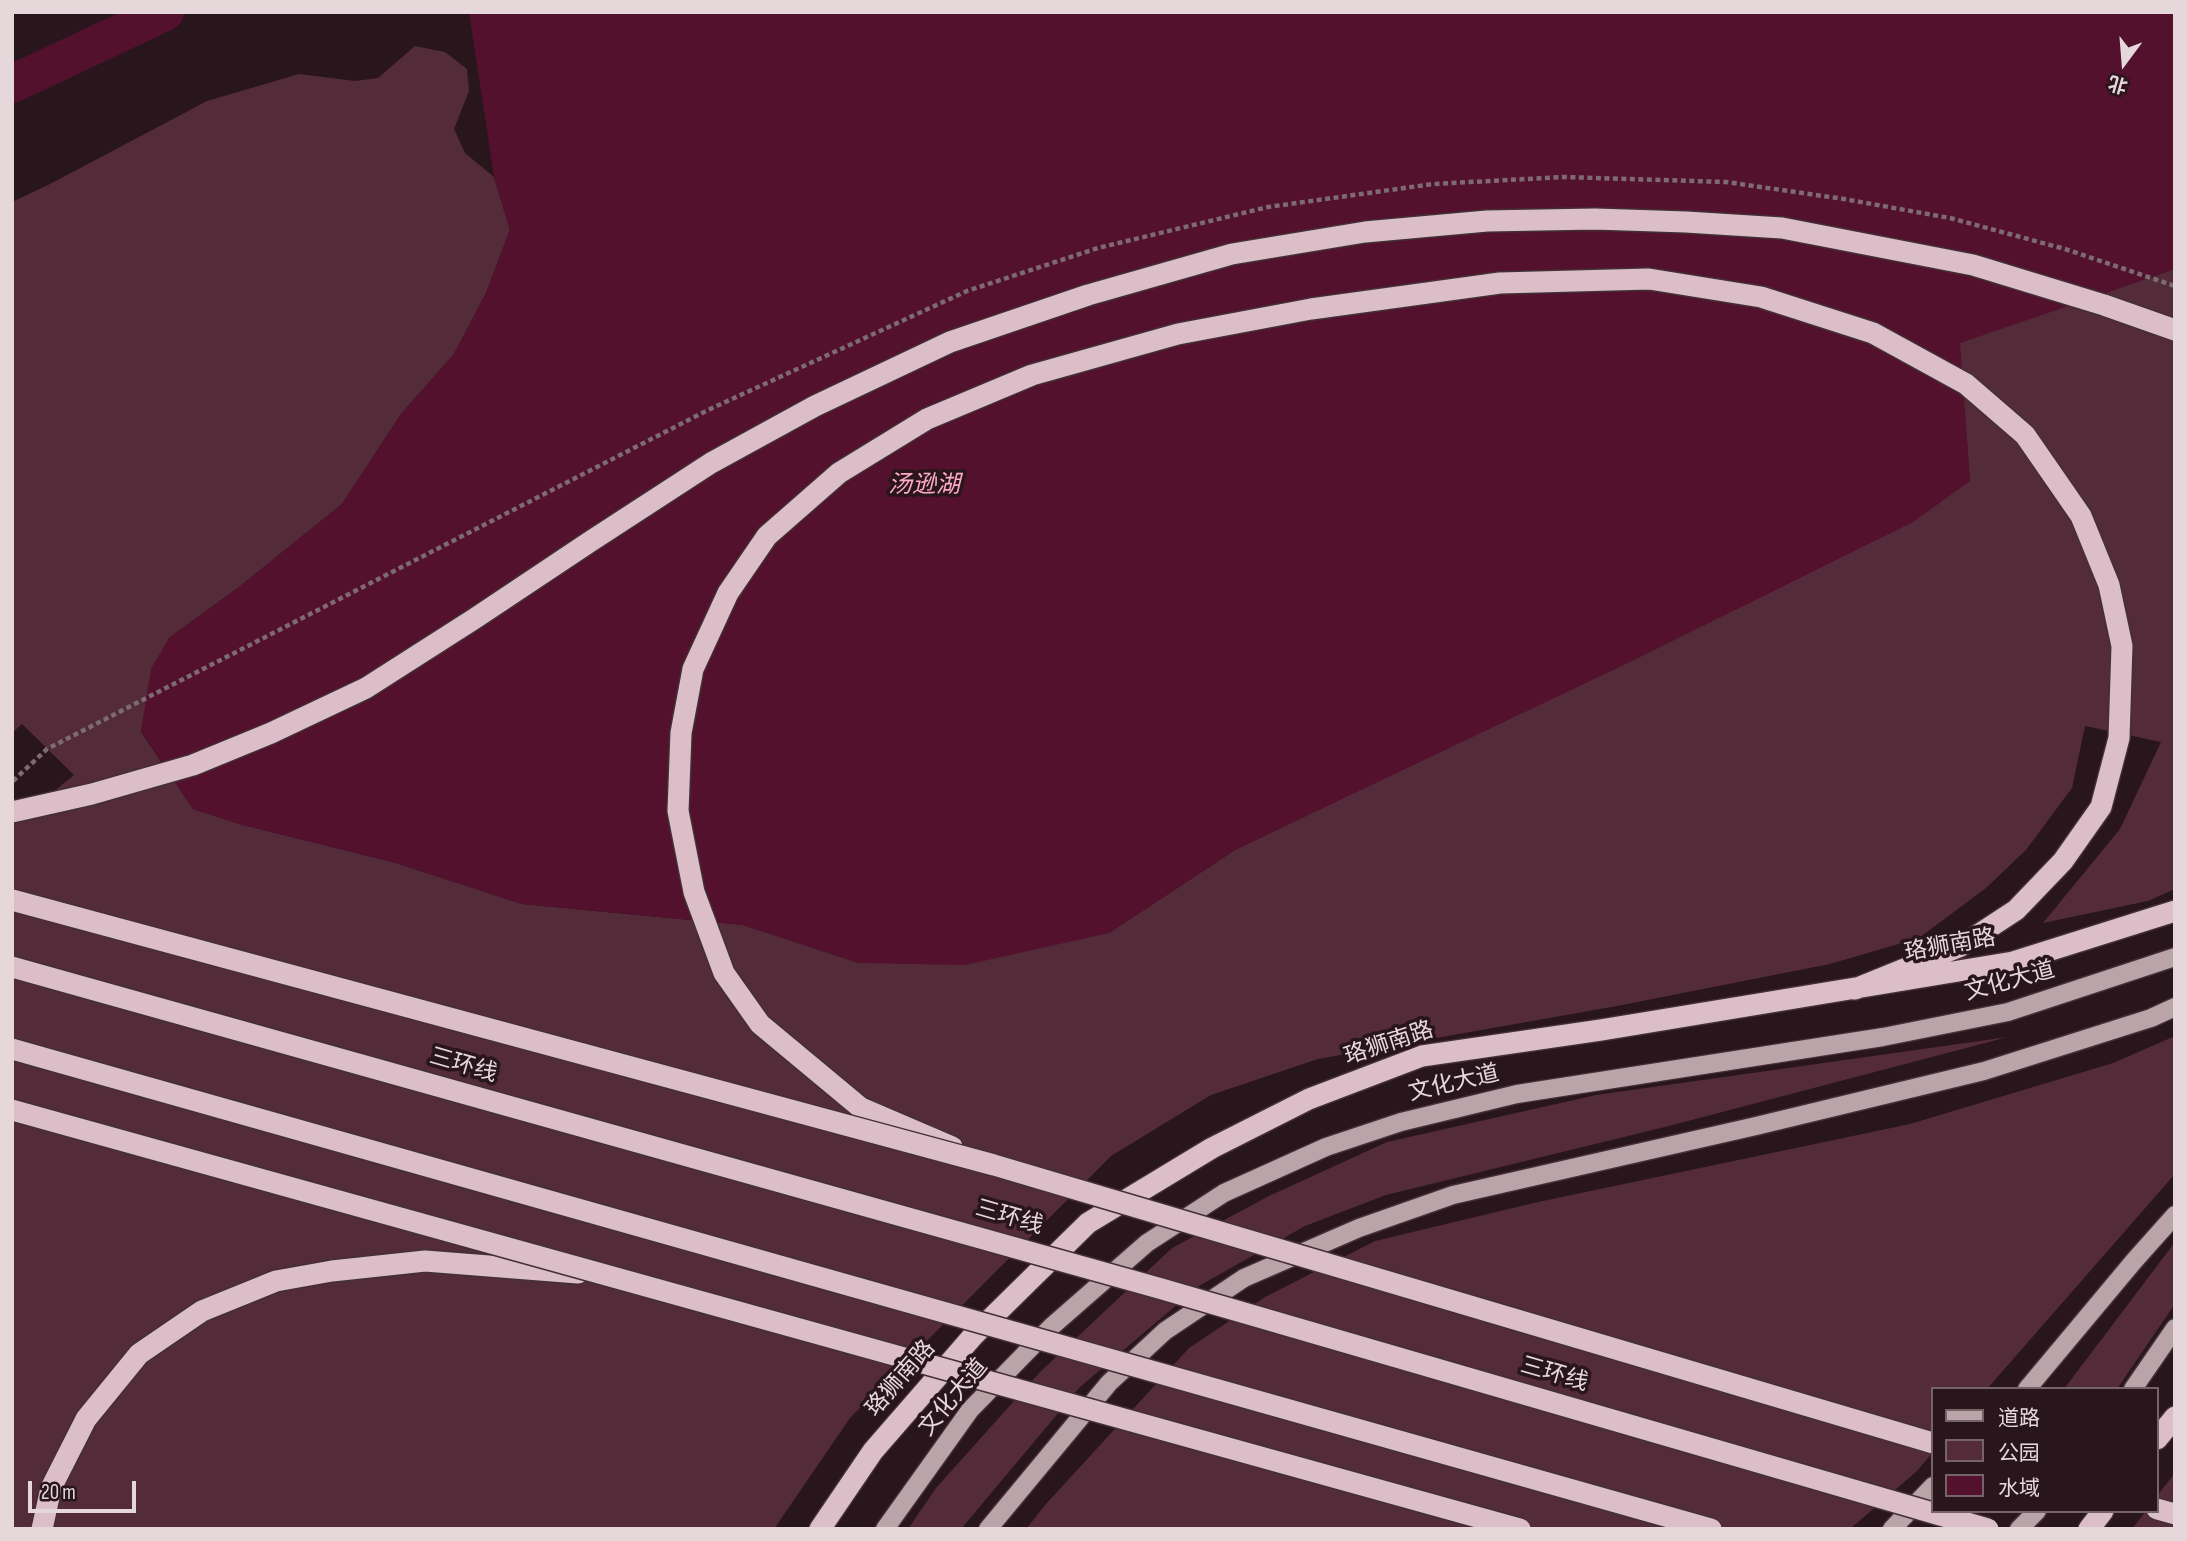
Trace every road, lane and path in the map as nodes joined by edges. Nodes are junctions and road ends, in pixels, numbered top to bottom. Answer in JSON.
{"nodes":[{"id":1,"x":2175,"y":330,"type":"edge"},
{"id":2,"x":47,"y":749,"type":"dead end"},
{"id":3,"x":12,"y":782,"type":"edge"},
{"id":4,"x":12,"y":812,"type":"edge"},
{"id":5,"x":12,"y":901,"type":"edge"},
{"id":6,"x":2175,"y":911,"type":"edge"},
{"id":7,"x":2175,"y":957,"type":"edge"},
{"id":8,"x":12,"y":967,"type":"edge"},
{"id":9,"x":1854,"y":989,"type":"junction"},
{"id":10,"x":2175,"y":1007,"type":"edge"},
{"id":11,"x":12,"y":1049,"type":"edge"},
{"id":12,"x":12,"y":1110,"type":"edge"},
{"id":13,"x":994,"y":1165,"type":"junction"},
{"id":14,"x":2175,"y":1216,"type":"edge"},
{"id":15,"x":604,"y":1275,"type":"junction"},
{"id":16,"x":2175,"y":1328,"type":"edge"},
{"id":17,"x":2028,"y":1387,"type":"edge"},
{"id":18,"x":2134,"y":1387,"type":"edge"},
{"id":19,"x":2175,"y":1416,"type":"edge"},
{"id":20,"x":2159,"y":1437,"type":"edge"},
{"id":21,"x":1932,"y":1443,"type":"edge"},
{"id":22,"x":1932,"y":1487,"type":"edge"},
{"id":23,"x":1932,"y":1513,"type":"edge"},
{"id":24,"x":1933,"y":1513,"type":"edge"},
{"id":25,"x":2035,"y":1513,"type":"edge"},
{"id":26,"x":2101,"y":1513,"type":"edge"},
{"id":27,"x":43,"y":1529,"type":"edge"},
{"id":28,"x":820,"y":1529,"type":"edge"},
{"id":29,"x":885,"y":1529,"type":"edge"},
{"id":30,"x":988,"y":1529,"type":"edge"},
{"id":31,"x":1520,"y":1529,"type":"edge"},
{"id":32,"x":1711,"y":1529,"type":"edge"},
{"id":33,"x":1892,"y":1529,"type":"edge"},
{"id":34,"x":1988,"y":1529,"type":"edge"},
{"id":35,"x":2019,"y":1529,"type":"edge"},
{"id":36,"x":2089,"y":1529,"type":"edge"}],
"edges":[{"from":1,"to":4,"type":"highway"},
{"from":2,"to":3,"type":"path"},
{"from":5,"to":13,"type":"highway","bridge":true},
{"from":6,"to":9,"type":"highway","name":"珞狮南路"},
{"from":7,"to":29,"type":"main road","name":"文化大道"},
{"from":8,"to":23,"type":"highway","name":"三环线","bridge":true},
{"from":9,"to":13,"type":"highway","bridge":true},
{"from":9,"to":28,"type":"highway","name":"珞狮南路"},
{"from":10,"to":30,"type":"main road"},
{"from":11,"to":32,"type":"highway","bridge":true},
{"from":12,"to":15,"type":"highway","bridge":true},
{"from":13,"to":21,"type":"highway","bridge":true},
{"from":14,"to":17,"type":"main road"},
{"from":15,"to":27,"type":"highway","bridge":true},
{"from":15,"to":31,"type":"highway","bridge":true},
{"from":16,"to":18,"type":"main road"},
{"from":19,"to":20,"type":"highway"},
{"from":22,"to":33,"type":"main road"},
{"from":24,"to":34,"type":"highway","name":"三环线","bridge":true},
{"from":25,"to":35,"type":"main road"},
{"from":26,"to":36,"type":"highway"}]}
